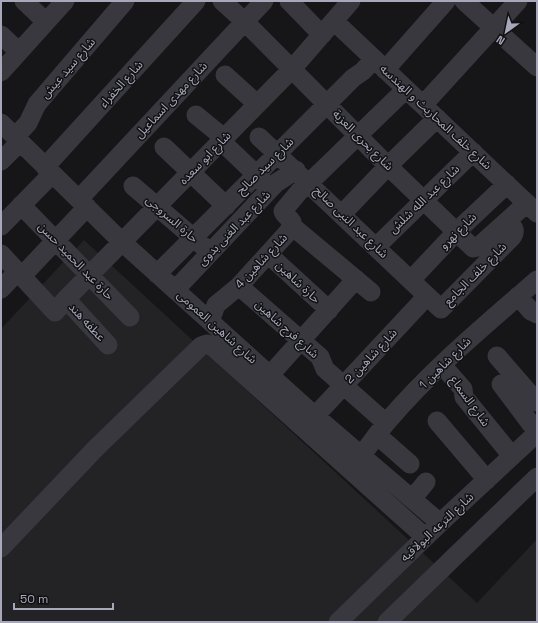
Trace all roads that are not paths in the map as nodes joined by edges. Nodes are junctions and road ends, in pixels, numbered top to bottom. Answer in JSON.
{"nodes":[{"id":1,"x":24,"y":1,"type":"edge"},
{"id":2,"x":65,"y":1,"type":"edge"},
{"id":3,"x":125,"y":1,"type":"edge"},
{"id":4,"x":196,"y":1,"type":"edge"},
{"id":5,"x":222,"y":1,"type":"edge"},
{"id":6,"x":264,"y":1,"type":"edge"},
{"id":7,"x":289,"y":1,"type":"edge"},
{"id":8,"x":351,"y":1,"type":"edge"},
{"id":9,"x":446,"y":1,"type":"edge"},
{"id":10,"x":464,"y":1,"type":"edge"},
{"id":11,"x":518,"y":1,"type":"edge"},
{"id":12,"x":244,"y":21,"type":"junction"},
{"id":13,"x":46,"y":22,"type":"junction"},
{"id":14,"x":328,"y":28,"type":"junction"},
{"id":15,"x":494,"y":28,"type":"junction"},
{"id":16,"x":1,"y":35,"type":"edge"},
{"id":17,"x":18,"y":52,"type":"junction"},
{"id":18,"x":380,"y":64,"type":"junction"},
{"id":19,"x":537,"y":66,"type":"edge"},
{"id":20,"x":292,"y":69,"type":"junction"},
{"id":21,"x":1,"y":72,"type":"edge"},
{"id":22,"x":226,"y":75,"type":"dead end"},
{"id":23,"x":406,"y":89,"type":"junction"},
{"id":24,"x":257,"y":104,"type":"junction"},
{"id":25,"x":327,"y":105,"type":"junction"},
{"id":26,"x":430,"y":112,"type":"junction"},
{"id":27,"x":196,"y":114,"type":"dead end"},
{"id":28,"x":1,"y":123,"type":"edge"},
{"id":29,"x":259,"y":136,"type":"dead end"},
{"id":30,"x":358,"y":136,"type":"junction"},
{"id":31,"x":17,"y":139,"type":"junction"},
{"id":32,"x":223,"y":140,"type":"junction"},
{"id":33,"x":164,"y":147,"type":"dead end"},
{"id":34,"x":473,"y":152,"type":"junction"},
{"id":35,"x":278,"y":153,"type":"junction"},
{"id":36,"x":1,"y":161,"type":"edge"},
{"id":37,"x":388,"y":166,"type":"junction"},
{"id":38,"x":49,"y":170,"type":"junction"},
{"id":39,"x":190,"y":172,"type":"junction"},
{"id":40,"x":256,"y":175,"type":"junction"},
{"id":41,"x":304,"y":178,"type":"junction"},
{"id":42,"x":507,"y":184,"type":"junction"},
{"id":43,"x":133,"y":186,"type":"dead end"},
{"id":44,"x":270,"y":189,"type":"junction"},
{"id":45,"x":424,"y":200,"type":"junction"},
{"id":46,"x":83,"y":203,"type":"junction"},
{"id":47,"x":22,"y":205,"type":"junction"},
{"id":48,"x":158,"y":206,"type":"junction"},
{"id":49,"x":226,"y":206,"type":"junction"},
{"id":50,"x":532,"y":208,"type":"edge"},
{"id":51,"x":342,"y":214,"type":"junction"},
{"id":52,"x":507,"y":221,"type":"junction"},
{"id":53,"x":1,"y":226,"type":"edge"},
{"id":54,"x":292,"y":226,"type":"junction"},
{"id":55,"x":457,"y":231,"type":"junction"},
{"id":56,"x":194,"y":238,"type":"junction"},
{"id":57,"x":55,"y":240,"type":"junction"},
{"id":58,"x":122,"y":242,"type":"junction"},
{"id":59,"x":376,"y":247,"type":"junction"},
{"id":60,"x":210,"y":252,"type":"junction"},
{"id":61,"x":1,"y":254,"type":"edge"},
{"id":62,"x":268,"y":254,"type":"junction"},
{"id":63,"x":20,"y":274,"type":"junction"},
{"id":64,"x":157,"y":274,"type":"junction"},
{"id":65,"x":90,"y":276,"type":"junction"},
{"id":66,"x":356,"y":279,"type":"junction"},
{"id":67,"x":411,"y":280,"type":"junction"},
{"id":68,"x":537,"y":280,"type":"edge"},
{"id":69,"x":239,"y":286,"type":"junction"},
{"id":70,"x":1,"y":289,"type":"edge"},
{"id":71,"x":175,"y":290,"type":"junction"},
{"id":72,"x":371,"y":292,"type":"dead end"},
{"id":73,"x":427,"y":296,"type":"junction"},
{"id":74,"x":518,"y":296,"type":"junction"},
{"id":75,"x":61,"y":306,"type":"junction"},
{"id":76,"x":441,"y":309,"type":"joint"},
{"id":77,"x":328,"y":310,"type":"junction"},
{"id":78,"x":537,"y":314,"type":"edge"},
{"id":79,"x":130,"y":317,"type":"dead end"},
{"id":80,"x":209,"y":320,"type":"junction"},
{"id":81,"x":302,"y":341,"type":"junction"},
{"id":82,"x":108,"y":345,"type":"dead end"},
{"id":83,"x":497,"y":356,"type":"dead end"},
{"id":84,"x":442,"y":365,"type":"junction"},
{"id":85,"x":270,"y":375,"type":"junction"},
{"id":86,"x":501,"y":384,"type":"dead end"},
{"id":87,"x":343,"y":386,"type":"junction"},
{"id":88,"x":537,"y":402,"type":"edge"},
{"id":89,"x":316,"y":416,"type":"junction"},
{"id":90,"x":437,"y":421,"type":"dead end"},
{"id":91,"x":382,"y":429,"type":"junction"},
{"id":92,"x":537,"y":433,"type":"edge"},
{"id":93,"x":362,"y":455,"type":"junction"},
{"id":94,"x":512,"y":456,"type":"junction"},
{"id":95,"x":410,"y":464,"type":"dead end"},
{"id":96,"x":537,"y":477,"type":"edge"},
{"id":97,"x":487,"y":480,"type":"junction"},
{"id":98,"x":426,"y":482,"type":"dead end"},
{"id":99,"x":412,"y":499,"type":"junction"},
{"id":100,"x":440,"y":523,"type":"junction"},
{"id":101,"x":426,"y":537,"type":"junction"},
{"id":102,"x":1,"y":548,"type":"edge"},
{"id":103,"x":338,"y":622,"type":"edge"},
{"id":104,"x":387,"y":622,"type":"edge"}],
"edges":[{"from":1,"to":13,"type":"street"},
{"from":2,"to":13,"type":"street"},
{"from":3,"to":31,"type":"street","name":"شارع سيد عيش"},
{"from":4,"to":38,"type":"street","name":"شارع الخفراء"},
{"from":5,"to":12,"type":"street","name":"شارع بحرى العزبة"},
{"from":6,"to":12,"type":"street","name":"شارع مهدى اسماعيل"},
{"from":7,"to":14,"type":"street","name":"شارع خلف المحاريث و الهندسه"},
{"from":8,"to":14,"type":"street","name":"شارع ابو سعده"},
{"from":9,"to":18,"type":"street","name":"شارع سيد صالح"},
{"from":10,"to":15,"type":"street"},
{"from":11,"to":15,"type":"street"},
{"from":12,"to":20,"type":"street","name":"شارع بحرى العزبة"},
{"from":12,"to":46,"type":"street","name":"شارع مهدى اسماعيل"},
{"from":13,"to":17,"type":"street"},
{"from":14,"to":18,"type":"street","name":"شارع خلف المحاريث و الهندسه"},
{"from":14,"to":20,"type":"street","name":"شارع ابو سعده"},
{"from":15,"to":19,"type":"street"},
{"from":15,"to":26,"type":"street"},
{"from":16,"to":17,"type":"street"},
{"from":17,"to":21,"type":"street"},
{"from":18,"to":23,"type":"street","name":"شارع خلف المحاريث و الهندسه"},
{"from":18,"to":25,"type":"street","name":"شارع سيد صالح"},
{"from":20,"to":24,"type":"street","name":"شارع ابو سعده"},
{"from":20,"to":25,"type":"street","name":"شارع بحرى العزبة"},
{"from":22,"to":24,"type":"street"},
{"from":23,"to":26,"type":"street","name":"شارع خلف المحاريث و الهندسه"},
{"from":23,"to":30,"type":"street"},
{"from":24,"to":32,"type":"street","name":"شارع ابو سعده"},
{"from":25,"to":30,"type":"street","name":"شارع بحرى العزبة"},
{"from":25,"to":35,"type":"street","name":"شارع سيد صالح"},
{"from":26,"to":34,"type":"street","name":"شارع خلف المحاريث و الهندسه"},
{"from":26,"to":37,"type":"street"},
{"from":27,"to":32,"type":"street"},
{"from":28,"to":31,"type":"street","name":"شارع شاهين العمومى"},
{"from":29,"to":35,"type":"street","name":"شارع عبد النبى صالح"},
{"from":30,"to":37,"type":"street","name":"شارع بحرى العزبة"},
{"from":30,"to":41,"type":"street"},
{"from":31,"to":36,"type":"street","name":"شارع سيد عيش"},
{"from":31,"to":38,"type":"street","name":"شارع شاهين العمومى"},
{"from":32,"to":39,"type":"street","name":"شارع ابو سعده"},
{"from":32,"to":40,"type":"street"},
{"from":33,"to":39,"type":"street"},
{"from":34,"to":42,"type":"street","name":"شارع خلف المحاريث و الهندسه"},
{"from":34,"to":45,"type":"street","name":"شارع عبد الله شلش"},
{"from":35,"to":40,"type":"street","name":"شارع سيد صالح"},
{"from":35,"to":41,"type":"street","name":"شارع عبد النبى صالح"},
{"from":37,"to":45,"type":"street","name":"شارع بحرى العزبة"},
{"from":37,"to":51,"type":"street"},
{"from":38,"to":46,"type":"street","name":"شارع شاهين العمومى"},
{"from":38,"to":47,"type":"street","name":"شارع الخفراء"},
{"from":39,"to":48,"type":"street","name":"شارع ابو سعده"},
{"from":39,"to":49,"type":"street"},
{"from":40,"to":44,"type":"street"},
{"from":40,"to":49,"type":"street","name":"شارع سيد صالح"},
{"from":41,"to":44,"type":"street","name":"شارع عبد الغنى بدوى"},
{"from":41,"to":51,"type":"street","name":"شارع عبد النبى صالح"},
{"from":41,"to":54,"type":"street","name":"شارع شاهين 4"},
{"from":42,"to":50,"type":"street","name":"شارع خلف المحاريث و الهندسه"},
{"from":42,"to":55,"type":"street","name":"شارع نهرو"},
{"from":43,"to":48,"type":"street","name":"حارة السروجى"},
{"from":44,"to":60,"type":"street","name":"شارع عبد الغنى بدوى"},
{"from":45,"to":55,"type":"street","name":"شارع بحرى العزبة"},
{"from":45,"to":59,"type":"street","name":"شارع عبد الله شلش"},
{"from":46,"to":57,"type":"street","name":"شارع مهدى اسماعيل"},
{"from":46,"to":58,"type":"street","name":"شارع شاهين العمومى"},
{"from":47,"to":53,"type":"street","name":"شارع الخفراء"},
{"from":47,"to":57,"type":"street","name":"حارة عبد الحميد حسن"},
{"from":48,"to":56,"type":"street","name":"حارة السروجى"},
{"from":48,"to":58,"type":"street","name":"شارع ابو سعده"},
{"from":49,"to":56,"type":"street","name":"شارع سيد صالح"},
{"from":50,"to":52,"type":"street"},
{"from":51,"to":59,"type":"street","name":"شارع عبد النبى صالح"},
{"from":52,"to":55,"type":"street","name":"شارع بحرى العزبة"},
{"from":52,"to":76,"type":"street","name":"شارع خلف الجامع"},
{"from":54,"to":62,"type":"street","name":"شارع شاهين 4"},
{"from":54,"to":66,"type":"street"},
{"from":55,"to":67,"type":"street","name":"شارع نهرو"},
{"from":56,"to":60,"type":"street","name":"حارة السروجى"},
{"from":56,"to":64,"type":"street","name":"شارع سيد صالح"},
{"from":57,"to":63,"type":"street","name":"شارع مهدى اسماعيل"},
{"from":57,"to":65,"type":"street","name":"حارة عبد الحميد حسن"},
{"from":58,"to":64,"type":"street","name":"شارع شاهين العمومى"},
{"from":58,"to":65,"type":"street","name":"شارع ابو سعده"},
{"from":59,"to":67,"type":"street","name":"شارع عبد النبى صالح"},
{"from":60,"to":71,"type":"street","name":"شارع عبد الغنى بدوى"},
{"from":61,"to":63,"type":"street","name":"عطفه هند"},
{"from":62,"to":69,"type":"street","name":"شارع شاهين 4"},
{"from":62,"to":77,"type":"street","name":"حارة شاهين"},
{"from":63,"to":70,"type":"street","name":"شارع مهدى اسماعيل"},
{"from":63,"to":75,"type":"street","name":"عطفه هند"},
{"from":64,"to":71,"type":"street","name":"شارع شاهين العمومى"},
{"from":65,"to":75,"type":"street","name":"شارع ابو سعده"},
{"from":65,"to":79,"type":"street","name":"حارة عبد الحميد حسن"},
{"from":66,"to":72,"type":"street"},
{"from":66,"to":77,"type":"street"},
{"from":67,"to":73,"type":"street","name":"شارع عبد النبى صالح"},
{"from":68,"to":74,"type":"street","name":"شارع شاهين 1"},
{"from":69,"to":80,"type":"street","name":"شارع شاهين 4"},
{"from":69,"to":81,"type":"street","name":"شارع فرج شاهين"},
{"from":71,"to":80,"type":"street","name":"شارع شاهين العمومى"},
{"from":73,"to":76,"type":"street","name":"شارع عبد النبى صالح"},
{"from":73,"to":87,"type":"street","name":"شارع شاهين 2"},
{"from":74,"to":78,"type":"street"},
{"from":74,"to":84,"type":"street","name":"شارع شاهين 1"},
{"from":75,"to":82,"type":"street","name":"عطفه هند"},
{"from":77,"to":81,"type":"street"},
{"from":80,"to":85,"type":"street","name":"شارع شاهين العمومى"},
{"from":81,"to":85,"type":"street"},
{"from":81,"to":87,"type":"street","name":"شارع فرج شاهين"},
{"from":83,"to":88,"type":"street"},
{"from":84,"to":91,"type":"street","name":"شارع شاهين 1"},
{"from":84,"to":94,"type":"street","name":"شارع السماع"},
{"from":85,"to":89,"type":"street","name":"شارع شاهين العمومى"},
{"from":86,"to":92,"type":"street"},
{"from":87,"to":89,"type":"street","name":"شارع شاهين 2"},
{"from":87,"to":91,"type":"street","name":"شارع فرج شاهين"},
{"from":89,"to":93,"type":"street","name":"شارع شاهين العمومى"},
{"from":90,"to":97,"type":"street"},
{"from":91,"to":93,"type":"street","name":"شارع شاهين 1"},
{"from":91,"to":95,"type":"street","name":"شارع فرج شاهين"},
{"from":92,"to":94,"type":"street","name":"شارع الترعه البولاقيه"},
{"from":93,"to":99,"type":"street","name":"شارع شاهين العمومى"},
{"from":94,"to":97,"type":"street","name":"شارع الترعه البولاقيه"},
{"from":96,"to":104,"type":"street"},
{"from":97,"to":100,"type":"street","name":"شارع الترعه البولاقيه"},
{"from":98,"to":99,"type":"street"},
{"from":99,"to":100,"type":"street","name":"شارع شاهين العمومى"},
{"from":100,"to":101,"type":"street","name":"شارع الترعه البولاقيه"},
{"from":101,"to":102,"type":"street"},
{"from":101,"to":103,"type":"street","name":"شارع الترعه البولاقيه"}]}
